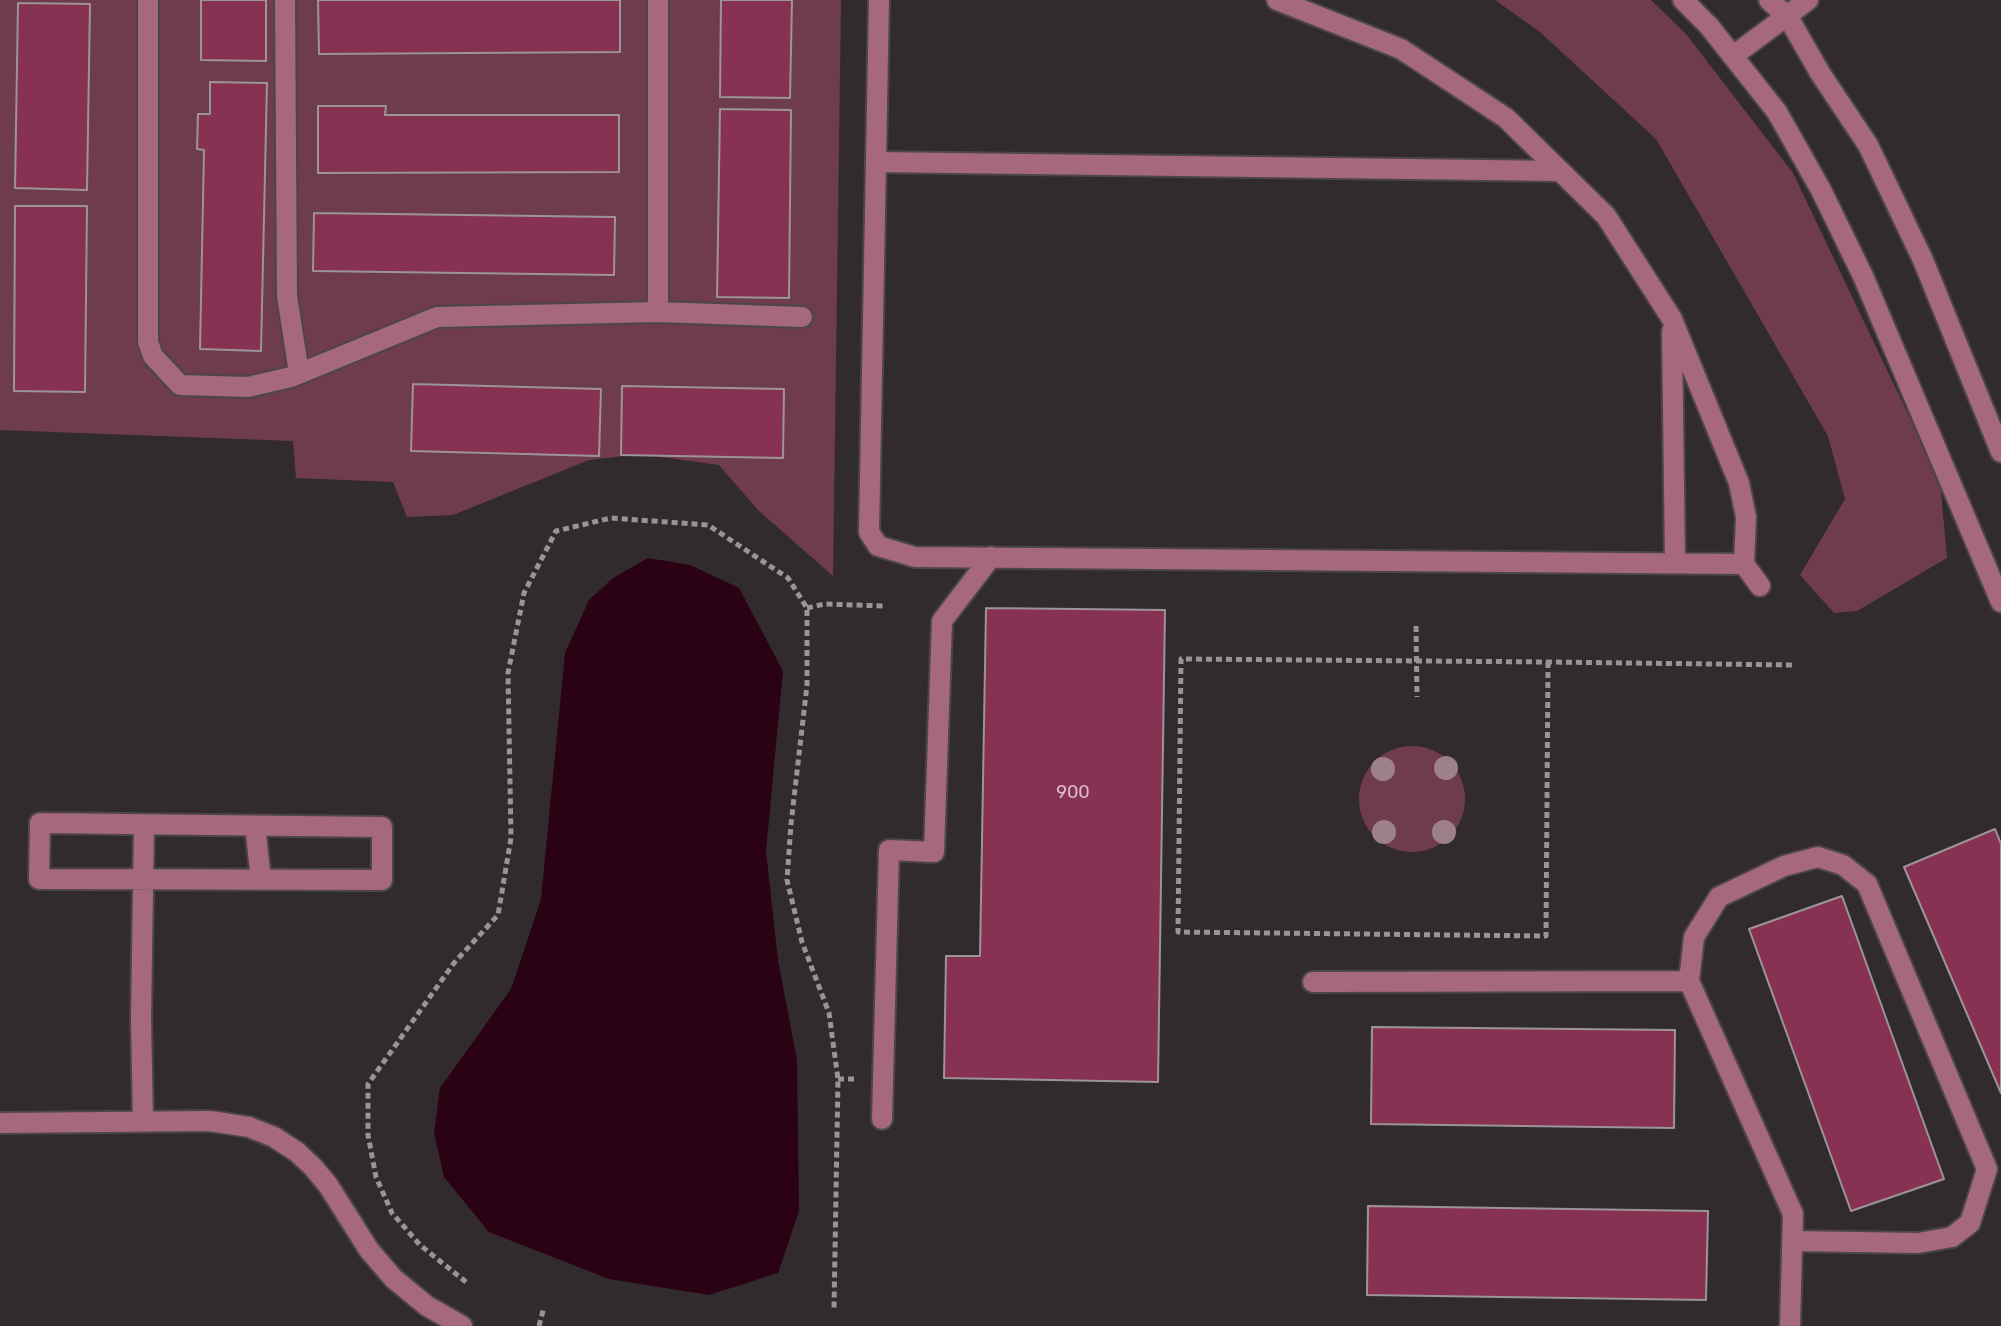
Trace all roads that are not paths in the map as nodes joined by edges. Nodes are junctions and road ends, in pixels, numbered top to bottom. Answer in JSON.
{"nodes":[{"id":1,"x":148,"y":0,"type":"edge"},
{"id":2,"x":285,"y":0,"type":"edge"},
{"id":3,"x":658,"y":0,"type":"edge"},
{"id":4,"x":879,"y":0,"type":"edge"},
{"id":5,"x":1277,"y":0,"type":"edge"},
{"id":6,"x":1683,"y":0,"type":"edge"},
{"id":7,"x":1769,"y":0,"type":"edge"},
{"id":8,"x":1808,"y":0,"type":"edge"},
{"id":9,"x":1788,"y":17,"type":"junction"},
{"id":10,"x":1733,"y":56,"type":"junction"},
{"id":11,"x":876,"y":162,"type":"junction"},
{"id":12,"x":1560,"y":171,"type":"junction"},
{"id":13,"x":658,"y":312,"type":"junction"},
{"id":14,"x":802,"y":317,"type":"dead end"},
{"id":15,"x":1672,"y":319,"type":"junction"},
{"id":16,"x":299,"y":373,"type":"junction"},
{"id":17,"x":2001,"y":452,"type":"edge"},
{"id":18,"x":991,"y":557,"type":"junction"},
{"id":19,"x":1675,"y":563,"type":"junction"},
{"id":20,"x":1744,"y":564,"type":"junction"},
{"id":21,"x":1760,"y":586,"type":"dead end"},
{"id":22,"x":2001,"y":602,"type":"edge"},
{"id":23,"x":144,"y":825,"type":"junction"},
{"id":24,"x":255,"y":826,"type":"junction"},
{"id":25,"x":142,"y":879,"type":"junction"},
{"id":26,"x":261,"y":879,"type":"junction"},
{"id":27,"x":1689,"y":981,"type":"junction"},
{"id":28,"x":1313,"y":982,"type":"dead end"},
{"id":29,"x":882,"y":1119,"type":"dead end"},
{"id":30,"x":143,"y":1122,"type":"junction"},
{"id":31,"x":0,"y":1123,"type":"edge"},
{"id":32,"x":1792,"y":1241,"type":"junction"},
{"id":33,"x":462,"y":1326,"type":"edge"},
{"id":34,"x":1790,"y":1326,"type":"edge"}],
"edges":[{"from":1,"to":16,"type":"street"},
{"from":2,"to":16,"type":"street"},
{"from":3,"to":13,"type":"street"},
{"from":4,"to":11,"type":"street"},
{"from":5,"to":12,"type":"street"},
{"from":6,"to":10,"type":"street"},
{"from":7,"to":9,"type":"street"},
{"from":8,"to":9,"type":"street"},
{"from":9,"to":10,"type":"street"},
{"from":9,"to":17,"type":"street"},
{"from":10,"to":22,"type":"street"},
{"from":11,"to":12,"type":"street"},
{"from":11,"to":18,"type":"street"},
{"from":12,"to":15,"type":"street"},
{"from":13,"to":14,"type":"street"},
{"from":13,"to":16,"type":"street"},
{"from":15,"to":19,"type":"street"},
{"from":15,"to":20,"type":"street"},
{"from":18,"to":19,"type":"street"},
{"from":18,"to":29,"type":"street"},
{"from":19,"to":20,"type":"street"},
{"from":20,"to":21,"type":"street"},
{"from":23,"to":24,"type":"street"},
{"from":23,"to":25,"type":"street"},
{"from":23,"to":25,"type":"street"},
{"from":24,"to":26,"type":"street"},
{"from":24,"to":26,"type":"street"},
{"from":25,"to":26,"type":"street"},
{"from":25,"to":30,"type":"street"},
{"from":27,"to":28,"type":"street"},
{"from":27,"to":32,"type":"street"},
{"from":27,"to":32,"type":"street"},
{"from":30,"to":31,"type":"street"},
{"from":30,"to":33,"type":"street"},
{"from":32,"to":34,"type":"street"}]}
